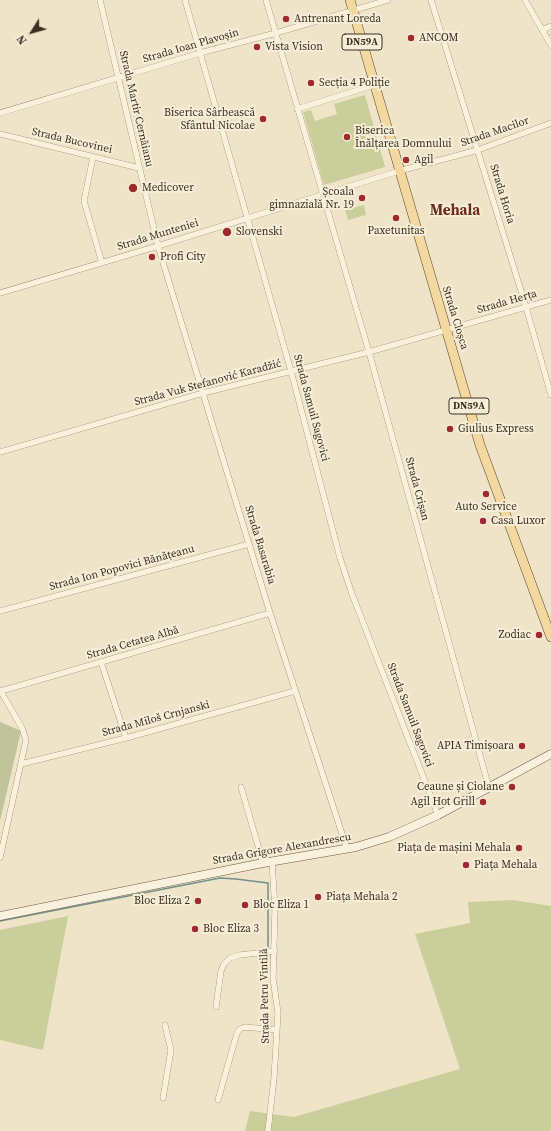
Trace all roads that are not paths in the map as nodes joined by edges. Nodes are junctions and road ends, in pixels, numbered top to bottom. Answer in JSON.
{"nodes":[{"id":1,"x":100,"y":0,"type":"edge"},
{"id":2,"x":185,"y":0,"type":"edge"},
{"id":3,"x":266,"y":0,"type":"edge"},
{"id":4,"x":350,"y":0,"type":"edge"},
{"id":5,"x":388,"y":0,"type":"edge"},
{"id":6,"x":431,"y":0,"type":"edge"},
{"id":7,"x":525,"y":0,"type":"edge"},
{"id":8,"x":353,"y":10,"type":"junction"},
{"id":9,"x":551,"y":26,"type":"edge"},
{"id":10,"x":542,"y":30,"type":"junction"},
{"id":11,"x":276,"y":33,"type":"junction"},
{"id":12,"x":551,"y":46,"type":"edge"},
{"id":13,"x":200,"y":53,"type":"junction"},
{"id":14,"x":118,"y":78,"type":"junction"},
{"id":15,"x":374,"y":85,"type":"junction"},
{"id":16,"x":297,"y":109,"type":"junction"},
{"id":17,"x":0,"y":113,"type":"edge"},
{"id":18,"x":551,"y":123,"type":"edge"},
{"id":19,"x":0,"y":134,"type":"edge"},
{"id":20,"x":478,"y":150,"type":"junction"},
{"id":21,"x":93,"y":157,"type":"junction"},
{"id":22,"x":139,"y":168,"type":"junction"},
{"id":23,"x":399,"y":171,"type":"junction"},
{"id":24,"x":322,"y":195,"type":"junction"},
{"id":25,"x":246,"y":218,"type":"junction"},
{"id":26,"x":158,"y":246,"type":"junction"},
{"id":27,"x":102,"y":263,"type":"junction"},
{"id":28,"x":0,"y":293,"type":"edge"},
{"id":29,"x":551,"y":300,"type":"edge"},
{"id":30,"x":526,"y":307,"type":"junction"},
{"id":31,"x":446,"y":329,"type":"junction"},
{"id":32,"x":369,"y":352,"type":"junction"},
{"id":33,"x":291,"y":371,"type":"junction"},
{"id":34,"x":203,"y":393,"type":"junction"},
{"id":35,"x":551,"y":395,"type":"edge"},
{"id":36,"x":0,"y":452,"type":"edge"},
{"id":37,"x":249,"y":544,"type":"junction"},
{"id":38,"x":0,"y":611,"type":"edge"},
{"id":39,"x":270,"y":613,"type":"junction"},
{"id":40,"x":551,"y":637,"type":"edge"},
{"id":41,"x":101,"y":662,"type":"junction"},
{"id":42,"x":295,"y":691,"type":"junction"},
{"id":43,"x":1,"y":694,"type":"edge"},
{"id":44,"x":126,"y":738,"type":"junction"},
{"id":45,"x":551,"y":754,"type":"edge"},
{"id":46,"x":21,"y":764,"type":"junction"},
{"id":47,"x":241,"y":787,"type":"dead end"},
{"id":48,"x":489,"y":788,"type":"junction"},
{"id":49,"x":438,"y":815,"type":"junction"},
{"id":50,"x":347,"y":849,"type":"junction"},
{"id":51,"x":0,"y":858,"type":"edge"},
{"id":52,"x":272,"y":861,"type":"junction"},
{"id":53,"x":263,"y":863,"type":"junction"},
{"id":54,"x":0,"y":916,"type":"edge"},
{"id":55,"x":275,"y":951,"type":"junction"},
{"id":56,"x":216,"y":1007,"type":"dead end"},
{"id":57,"x":165,"y":1024,"type":"dead end"},
{"id":58,"x":277,"y":1030,"type":"junction"},
{"id":59,"x":163,"y":1098,"type":"dead end"},
{"id":60,"x":218,"y":1100,"type":"dead end"},
{"id":61,"x":268,"y":1131,"type":"edge"}],
"edges":[{"from":1,"to":14,"type":"street","name":"Strada Martir Cernăianu"},
{"from":2,"to":13,"type":"street","name":"Strada Samuil Sagovici"},
{"from":3,"to":11,"type":"street"},
{"from":4,"to":8,"type":"main road","name":"Strada Cloșca","number":"DN59A"},
{"from":5,"to":8,"type":"street","name":"Strada Ioan Plavoșin"},
{"from":6,"to":20,"type":"street","name":"Strada Horia"},
{"from":7,"to":10,"type":"street"},
{"from":8,"to":11,"type":"street","name":"Strada Ioan Plavoșin"},
{"from":8,"to":15,"type":"main road","name":"Strada Cloșca","number":"DN59A"},
{"from":9,"to":10,"type":"street"},
{"from":10,"to":12,"type":"street"},
{"from":11,"to":13,"type":"street","name":"Strada Ioan Plavoșin"},
{"from":11,"to":16,"type":"street"},
{"from":13,"to":14,"type":"street","name":"Strada Ioan Plavoșin"},
{"from":13,"to":25,"type":"street","name":"Strada Samuil Sagovici"},
{"from":14,"to":17,"type":"street","name":"Strada Ioan Plavoșin"},
{"from":14,"to":22,"type":"street","name":"Strada Martir Cernăianu"},
{"from":15,"to":16,"type":"street"},
{"from":15,"to":23,"type":"main road","name":"Strada Cloșca","number":"DN59A"},
{"from":16,"to":24,"type":"street","name":"Strada Crișan"},
{"from":18,"to":20,"type":"street","name":"Strada Macilor"},
{"from":19,"to":21,"type":"street","name":"Strada Bucovinei"},
{"from":20,"to":23,"type":"street","name":"Strada Macilor"},
{"from":20,"to":30,"type":"street","name":"Strada Horia"},
{"from":21,"to":22,"type":"street","name":"Strada Bucovinei"},
{"from":21,"to":27,"type":"street"},
{"from":22,"to":26,"type":"street","name":"Strada Martir Cernăianu"},
{"from":23,"to":24,"type":"street","name":"Strada Macilor"},
{"from":23,"to":31,"type":"main road","name":"Strada Cloșca","number":"DN59A"},
{"from":24,"to":25,"type":"street","name":"Strada Munteniei"},
{"from":24,"to":32,"type":"street","name":"Strada Crișan"},
{"from":25,"to":26,"type":"street","name":"Strada Munteniei"},
{"from":25,"to":33,"type":"street","name":"Strada Samuil Sagovici"},
{"from":26,"to":27,"type":"street","name":"Strada Munteniei"},
{"from":26,"to":34,"type":"street","name":"Strada Basarabia"},
{"from":27,"to":28,"type":"street","name":"Strada Munteniei"},
{"from":29,"to":30,"type":"street","name":"Strada Herța"},
{"from":30,"to":31,"type":"street","name":"Strada Herța"},
{"from":30,"to":35,"type":"street","name":"Strada Horia"},
{"from":31,"to":32,"type":"street","name":"Strada Vuk Stefanović Karadžić"},
{"from":31,"to":40,"type":"main road","name":"Strada Cloșca","number":"DN59A"},
{"from":32,"to":33,"type":"street","name":"Strada Vuk Stefanović Karadžić"},
{"from":32,"to":48,"type":"street","name":"Strada Crișan"},
{"from":33,"to":34,"type":"street","name":"Strada Vuk Stefanović Karadžić"},
{"from":33,"to":49,"type":"street","name":"Strada Samuil Sagovici"},
{"from":34,"to":36,"type":"street","name":"Strada Vuk Stefanović Karadžić"},
{"from":34,"to":37,"type":"street","name":"Strada Basarabia"},
{"from":37,"to":38,"type":"street","name":"Strada Ion Popovici Bănățeanu"},
{"from":37,"to":39,"type":"street","name":"Strada Basarabia"},
{"from":39,"to":41,"type":"street","name":"Strada Cetatea Albă"},
{"from":39,"to":42,"type":"street","name":"Strada Basarabia"},
{"from":41,"to":43,"type":"street","name":"Strada Cetatea Albă"},
{"from":41,"to":44,"type":"street"},
{"from":42,"to":44,"type":"street","name":"Strada Miloš Crnjanski"},
{"from":42,"to":50,"type":"street","name":"Strada Basarabia"},
{"from":43,"to":46,"type":"street"},
{"from":44,"to":46,"type":"street","name":"Strada Miloš Crnjanski"},
{"from":45,"to":48,"type":"street","name":"Strada Grigore Alexandrescu"},
{"from":46,"to":51,"type":"street"},
{"from":47,"to":53,"type":"street"},
{"from":48,"to":49,"type":"street","name":"Strada Grigore Alexandrescu"},
{"from":49,"to":50,"type":"street","name":"Strada Grigore Alexandrescu"},
{"from":50,"to":52,"type":"street","name":"Strada Grigore Alexandrescu"},
{"from":52,"to":53,"type":"street","name":"Strada Grigore Alexandrescu"},
{"from":52,"to":55,"type":"street","name":"Strada Petru Vintilă"},
{"from":53,"to":54,"type":"street","name":"Strada Grigore Alexandrescu"},
{"from":55,"to":56,"type":"street"},
{"from":55,"to":58,"type":"street","name":"Strada Petru Vintilă"},
{"from":57,"to":59,"type":"street"},
{"from":58,"to":60,"type":"street"},
{"from":58,"to":61,"type":"street","name":"Strada Petru Vintilă"}]}
